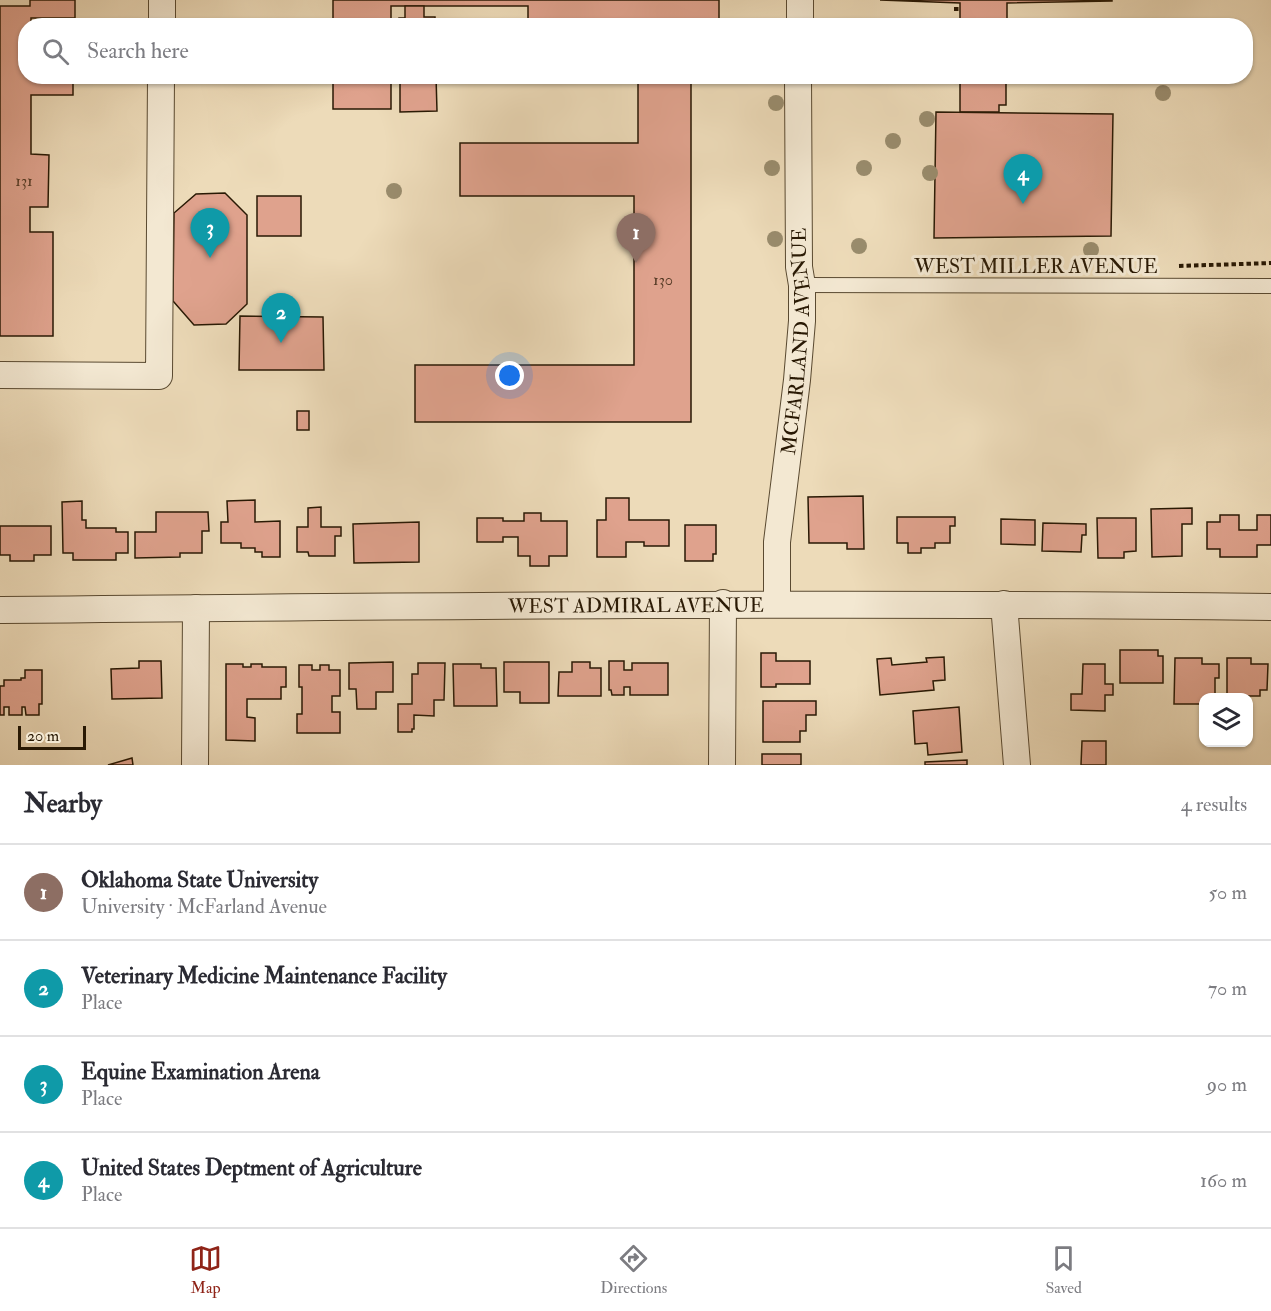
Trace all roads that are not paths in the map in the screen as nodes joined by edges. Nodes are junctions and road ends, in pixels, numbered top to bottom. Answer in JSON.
{"nodes":[{"id":1,"x":162,"y":0,"type":"edge"},
{"id":2,"x":800,"y":0,"type":"edge"},
{"id":3,"x":162,"y":18,"type":"edge"},
{"id":4,"x":800,"y":18,"type":"edge"},
{"id":5,"x":161,"y":84,"type":"edge"},
{"id":6,"x":798,"y":84,"type":"edge"},
{"id":7,"x":802,"y":285,"type":"junction"},
{"id":8,"x":1271,"y":286,"type":"edge"},
{"id":9,"x":0,"y":375,"type":"edge"},
{"id":10,"x":723,"y":603,"type":"junction"},
{"id":11,"x":777,"y":604,"type":"junction"},
{"id":12,"x":1004,"y":604,"type":"junction"},
{"id":13,"x":1271,"y":607,"type":"edge"},
{"id":14,"x":196,"y":608,"type":"junction"},
{"id":15,"x":0,"y":610,"type":"edge"},
{"id":16,"x":195,"y":765,"type":"edge"},
{"id":17,"x":722,"y":765,"type":"edge"},
{"id":18,"x":1017,"y":765,"type":"edge"}],
"edges":[{"from":1,"to":3,"type":"street"},
{"from":2,"to":4,"type":"street"},
{"from":5,"to":9,"type":"street"},
{"from":6,"to":7,"type":"street","name":"MCFARLAND AVENUE"},
{"from":7,"to":8,"type":"lane","name":"WEST MILLER AVENUE"},
{"from":7,"to":11,"type":"street","name":"MCFARLAND AVENUE"},
{"from":10,"to":11,"type":"street","name":"WEST ADMIRAL AVENUE"},
{"from":10,"to":14,"type":"street","name":"WEST ADMIRAL AVENUE"},
{"from":10,"to":17,"type":"street"},
{"from":11,"to":12,"type":"street","name":"WEST ADMIRAL AVENUE"},
{"from":12,"to":13,"type":"street","name":"WEST ADMIRAL AVENUE"},
{"from":12,"to":18,"type":"street"},
{"from":14,"to":15,"type":"street","name":"WEST ADMIRAL AVENUE"},
{"from":14,"to":16,"type":"street"}]}
